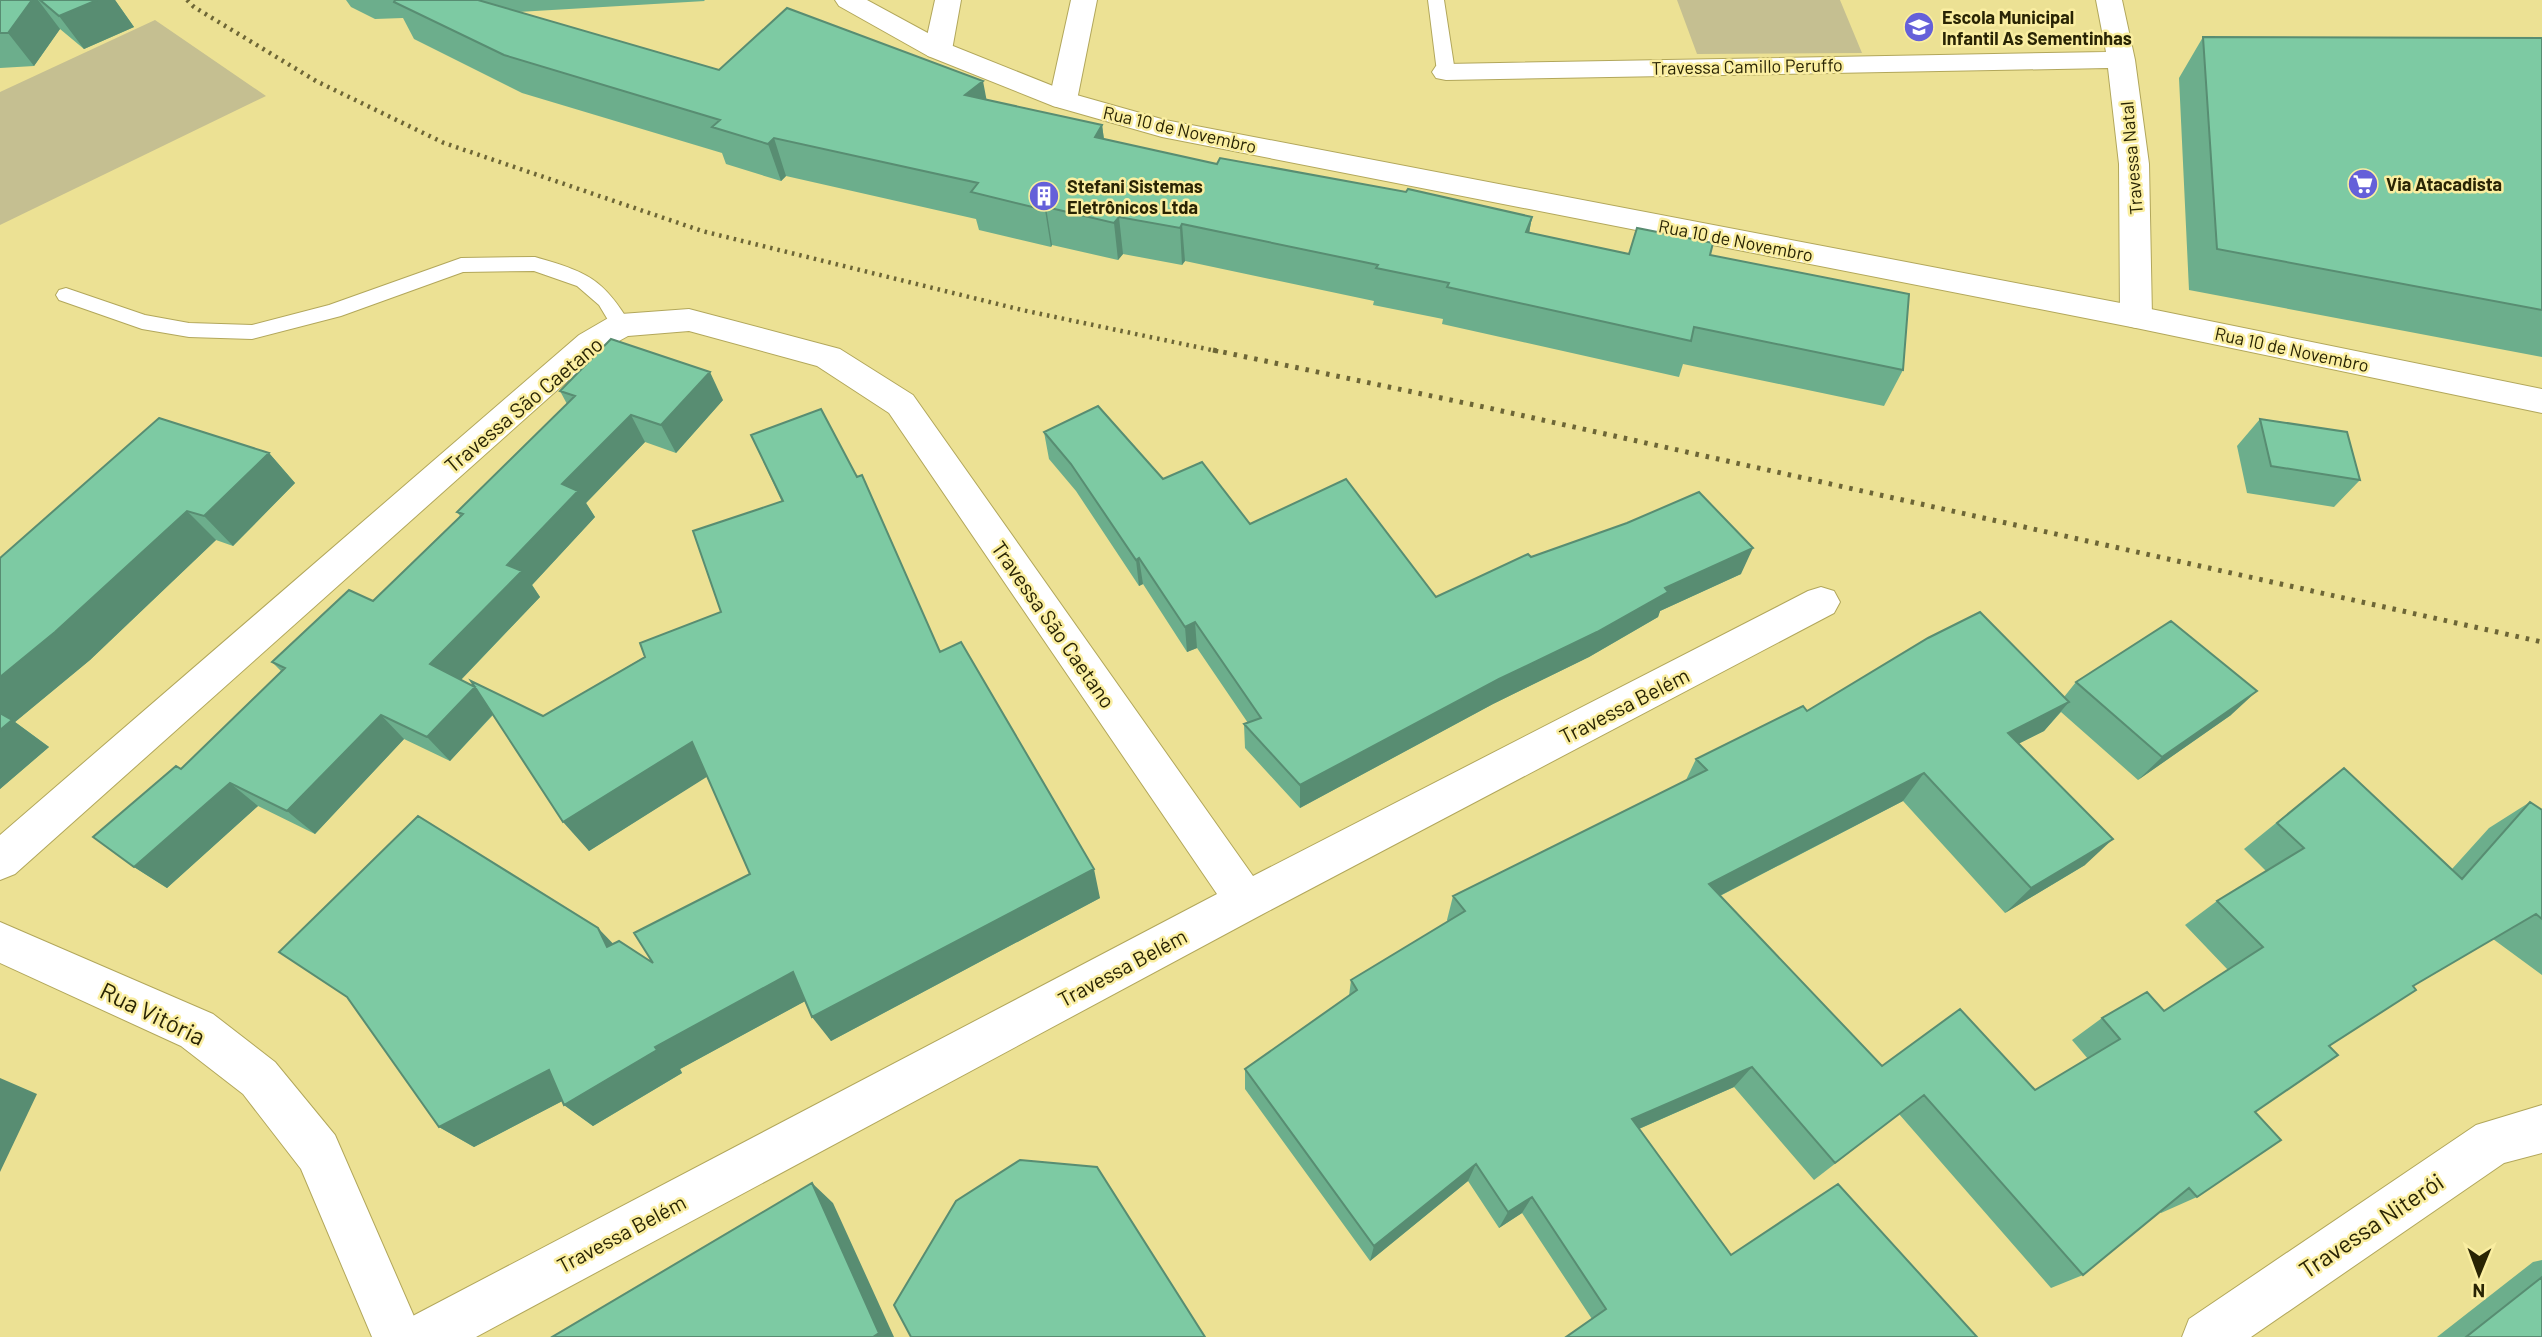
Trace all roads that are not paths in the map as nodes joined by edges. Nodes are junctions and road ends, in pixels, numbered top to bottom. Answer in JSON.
{"nodes":[{"id":1,"x":848,"y":0,"type":"edge"},
{"id":2,"x":948,"y":0,"type":"edge"},
{"id":3,"x":1084,"y":0,"type":"edge"},
{"id":4,"x":1436,"y":0,"type":"edge"},
{"id":5,"x":2109,"y":0,"type":"edge"},
{"id":6,"x":938,"y":50,"type":"junction"},
{"id":7,"x":2121,"y":60,"type":"junction"},
{"id":8,"x":1446,"y":72,"type":"joint"},
{"id":9,"x":1063,"y":100,"type":"junction"},
{"id":10,"x":66,"y":295,"type":"dead end"},
{"id":11,"x":2136,"y":317,"type":"junction"},
{"id":12,"x":621,"y":326,"type":"junction"},
{"id":13,"x":2542,"y":401,"type":"edge"},
{"id":14,"x":1821,"y":602,"type":"dead end"},
{"id":15,"x":0,"y":861,"type":"edge"},
{"id":16,"x":1246,"y":901,"type":"junction"},
{"id":17,"x":0,"y":942,"type":"edge"},
{"id":18,"x":2542,"y":1129,"type":"edge"},
{"id":19,"x":398,"y":1337,"type":"edge"},
{"id":20,"x":425,"y":1337,"type":"edge"},
{"id":21,"x":2207,"y":1337,"type":"edge"}],
"edges":[{"from":1,"to":6,"type":"street","name":"Rua 10 de Novembro"},
{"from":2,"to":6,"type":"street"},
{"from":3,"to":9,"type":"street"},
{"from":4,"to":8,"type":"lane","name":"Travessa Camillo Peruffo"},
{"from":5,"to":7,"type":"street","name":"Travessa Natal"},
{"from":6,"to":9,"type":"street","name":"Rua 10 de Novembro"},
{"from":7,"to":8,"type":"street","name":"Travessa Camillo Peruffo"},
{"from":7,"to":11,"type":"street","name":"Travessa Natal"},
{"from":9,"to":11,"type":"street","name":"Rua 10 de Novembro"},
{"from":10,"to":12,"type":"lane"},
{"from":11,"to":13,"type":"street","name":"Rua 10 de Novembro"},
{"from":12,"to":15,"type":"street","name":"Travessa São Caetano"},
{"from":12,"to":16,"type":"street","name":"Travessa São Caetano"},
{"from":14,"to":16,"type":"street","name":"Travessa Belém"},
{"from":16,"to":20,"type":"street","name":"Travessa Belém"},
{"from":17,"to":19,"type":"street","name":"Rua Vitória"},
{"from":18,"to":21,"type":"street","name":"Travessa Niterói"}]}
